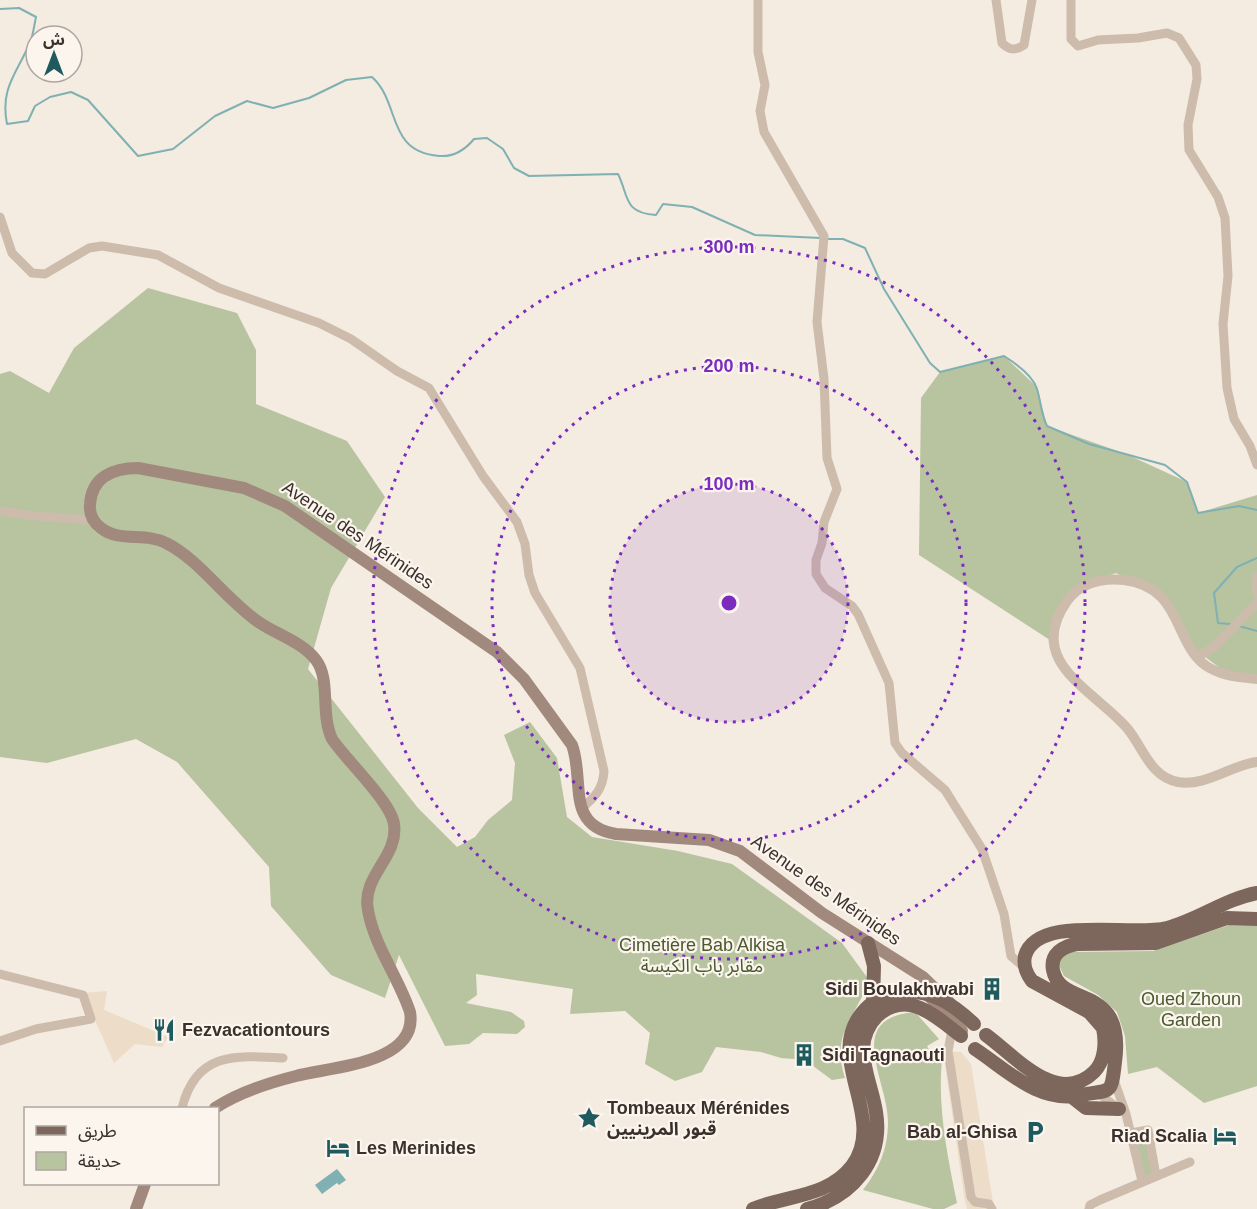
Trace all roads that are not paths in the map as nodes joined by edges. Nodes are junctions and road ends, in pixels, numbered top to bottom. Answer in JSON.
{"nodes":[{"id":1,"x":758,"y":0,"type":"edge"},
{"id":2,"x":996,"y":0,"type":"edge"},
{"id":3,"x":1032,"y":0,"type":"edge"},
{"id":4,"x":1071,"y":0,"type":"edge"},
{"id":5,"x":0,"y":217,"type":"edge"},
{"id":6,"x":1257,"y":465,"type":"edge"},
{"id":7,"x":0,"y":510,"type":"edge"},
{"id":8,"x":93,"y":520,"type":"junction"},
{"id":9,"x":1257,"y":577,"type":"edge"},
{"id":10,"x":1257,"y":594,"type":"edge"},
{"id":11,"x":1257,"y":603,"type":"edge"},
{"id":12,"x":1197,"y":657,"type":"junction"},
{"id":13,"x":1257,"y":679,"type":"edge"},
{"id":14,"x":1257,"y":762,"type":"edge"},
{"id":15,"x":581,"y":809,"type":"junction"},
{"id":16,"x":1257,"y":893,"type":"edge"},
{"id":17,"x":1257,"y":919,"type":"edge"},
{"id":18,"x":868,"y":942,"type":"junction"},
{"id":19,"x":1024,"y":968,"type":"junction"},
{"id":20,"x":908,"y":969,"type":"junction"},
{"id":21,"x":0,"y":975,"type":"edge"},
{"id":22,"x":926,"y":994,"type":"junction"},
{"id":23,"x":873,"y":1003,"type":"junction"},
{"id":24,"x":952,"y":1005,"type":"junction"},
{"id":25,"x":963,"y":1030,"type":"junction"},
{"id":26,"x":986,"y":1035,"type":"junction"},
{"id":27,"x":0,"y":1041,"type":"edge"},
{"id":28,"x":975,"y":1049,"type":"junction"},
{"id":29,"x":283,"y":1058,"type":"dead end"},
{"id":30,"x":1114,"y":1079,"type":"junction"},
{"id":31,"x":1097,"y":1093,"type":"junction"},
{"id":32,"x":1072,"y":1097,"type":"junction"},
{"id":33,"x":182,"y":1107,"type":"edge"},
{"id":34,"x":217,"y":1107,"type":"edge"},
{"id":35,"x":1123,"y":1111,"type":"junction"},
{"id":36,"x":1131,"y":1133,"type":"junction"},
{"id":37,"x":1190,"y":1162,"type":"dead end"},
{"id":38,"x":1156,"y":1176,"type":"junction"},
{"id":39,"x":1142,"y":1181,"type":"junction"},
{"id":40,"x":145,"y":1185,"type":"edge"},
{"id":41,"x":136,"y":1209,"type":"edge"},
{"id":42,"x":753,"y":1209,"type":"edge"},
{"id":43,"x":807,"y":1209,"type":"edge"},
{"id":44,"x":992,"y":1209,"type":"edge"},
{"id":45,"x":1089,"y":1209,"type":"edge"}],
"edges":[{"from":1,"to":19,"type":"street"},
{"from":2,"to":3,"type":"street"},
{"from":4,"to":6,"type":"street"},
{"from":5,"to":15,"type":"street"},
{"from":7,"to":8,"type":"street"},
{"from":8,"to":15,"type":"main road","name":"Avenue des Mérinides"},
{"from":8,"to":34,"type":"main road"},
{"from":9,"to":10,"type":"street"},
{"from":11,"to":12,"type":"street"},
{"from":12,"to":13,"type":"street"},
{"from":12,"to":14,"type":"street"},
{"from":15,"to":18,"type":"main road","name":"Avenue des Mérinides"},
{"from":16,"to":19,"type":"main road"},
{"from":17,"to":30,"type":"main road"},
{"from":18,"to":20,"type":"main road","name":"Avenue des Mérinides"},
{"from":18,"to":23,"type":"main road"},
{"from":19,"to":26,"type":"main road"},
{"from":20,"to":22,"type":"main road"},
{"from":20,"to":24,"type":"main road","name":"Avenue des Mérinides"},
{"from":21,"to":27,"type":"street"},
{"from":22,"to":23,"type":"main road"},
{"from":22,"to":24,"type":"main road"},
{"from":22,"to":25,"type":"main road"},
{"from":23,"to":42,"type":"main road"},
{"from":24,"to":25,"type":"main road"},
{"from":25,"to":26,"type":"main road"},
{"from":25,"to":28,"type":"main road"},
{"from":25,"to":43,"type":"main road"},
{"from":25,"to":44,"type":"street"},
{"from":26,"to":28,"type":"main road"},
{"from":28,"to":32,"type":"main road"},
{"from":29,"to":33,"type":"street"},
{"from":30,"to":31,"type":"main road"},
{"from":30,"to":35,"type":"street"},
{"from":31,"to":32,"type":"main road"},
{"from":31,"to":35,"type":"street"},
{"from":32,"to":35,"type":"main road"},
{"from":35,"to":36,"type":"street"},
{"from":36,"to":38,"type":"street"},
{"from":36,"to":39,"type":"street"},
{"from":37,"to":38,"type":"street"},
{"from":38,"to":39,"type":"street"},
{"from":39,"to":45,"type":"street"},
{"from":40,"to":41,"type":"main road"}]}
